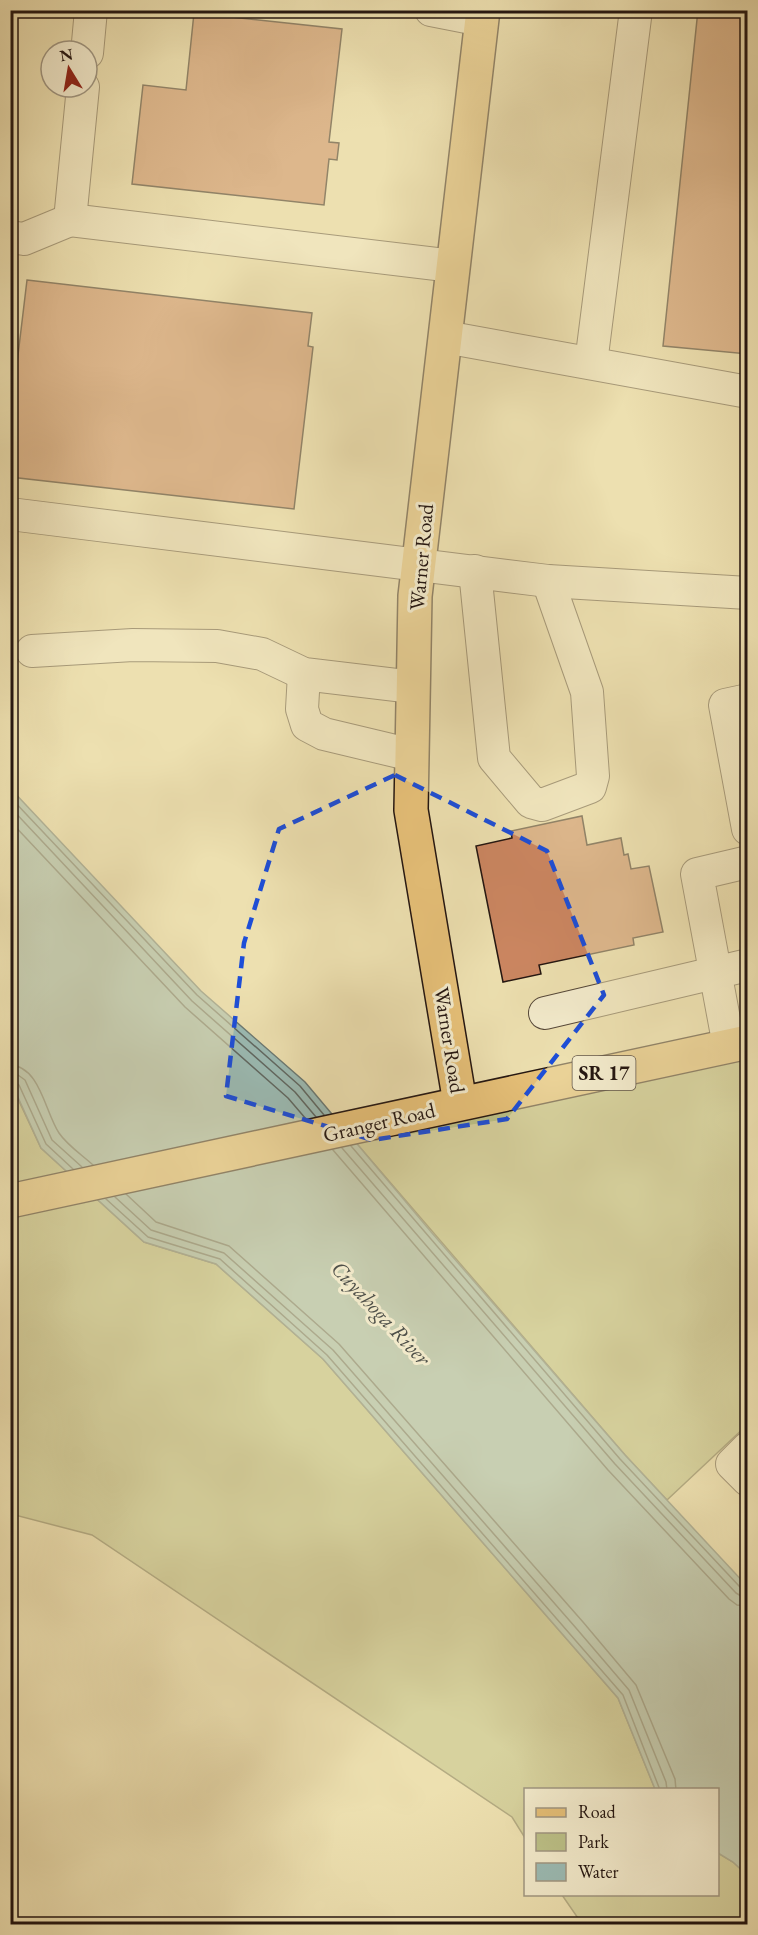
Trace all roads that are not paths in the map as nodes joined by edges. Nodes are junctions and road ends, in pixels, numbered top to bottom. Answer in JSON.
{"nodes":[{"id":1,"x":92,"y":10,"type":"edge"},
{"id":2,"x":431,"y":10,"type":"edge"},
{"id":3,"x":636,"y":10,"type":"edge"},
{"id":4,"x":482,"y":15,"type":"edge"},
{"id":5,"x":89,"y":39,"type":"edge"},
{"id":6,"x":83,"y":99,"type":"edge"},
{"id":7,"x":70,"y":220,"type":"junction"},
{"id":8,"x":10,"y":237,"type":"edge"},
{"id":9,"x":453,"y":266,"type":"junction"},
{"id":10,"x":445,"y":337,"type":"junction"},
{"id":11,"x":591,"y":363,"type":"junction"},
{"id":12,"x":747,"y":392,"type":"edge"},
{"id":13,"x":10,"y":514,"type":"edge"},
{"id":14,"x":419,"y":564,"type":"junction"},
{"id":15,"x":475,"y":571,"type":"junction"},
{"id":16,"x":548,"y":581,"type":"junction"},
{"id":17,"x":747,"y":593,"type":"edge"},
{"id":18,"x":32,"y":651,"type":"dead end"},
{"id":19,"x":304,"y":674,"type":"junction"},
{"id":20,"x":413,"y":687,"type":"junction"},
{"id":21,"x":747,"y":700,"type":"edge"},
{"id":22,"x":412,"y":755,"type":"junction"},
{"id":23,"x":747,"y":828,"type":"edge"},
{"id":24,"x":747,"y":862,"type":"edge"},
{"id":25,"x":747,"y":965,"type":"edge"},
{"id":26,"x":716,"y":972,"type":"junction"},
{"id":27,"x":545,"y":1013,"type":"dead end"},
{"id":28,"x":738,"y":1044,"type":"edge"},
{"id":29,"x":460,"y":1103,"type":"junction"},
{"id":30,"x":10,"y":1200,"type":"edge"},
{"id":31,"x":747,"y":1448,"type":"edge"},
{"id":32,"x":747,"y":1480,"type":"edge"}],
"edges":[{"from":1,"to":5,"type":"lane"},
{"from":2,"to":4,"type":"lane"},
{"from":3,"to":11,"type":"lane"},
{"from":4,"to":9,"type":"main road","name":"Warner Road"},
{"from":6,"to":7,"type":"lane"},
{"from":7,"to":8,"type":"lane"},
{"from":7,"to":9,"type":"lane"},
{"from":9,"to":10,"type":"main road","name":"Warner Road"},
{"from":10,"to":11,"type":"lane"},
{"from":10,"to":14,"type":"main road","name":"Warner Road"},
{"from":11,"to":12,"type":"lane"},
{"from":13,"to":14,"type":"lane"},
{"from":14,"to":15,"type":"lane"},
{"from":14,"to":20,"type":"main road","name":"Warner Road"},
{"from":15,"to":16,"type":"lane"},
{"from":15,"to":16,"type":"lane"},
{"from":16,"to":17,"type":"lane"},
{"from":18,"to":19,"type":"lane"},
{"from":19,"to":20,"type":"lane"},
{"from":19,"to":22,"type":"lane"},
{"from":20,"to":22,"type":"main road","name":"Warner Road"},
{"from":21,"to":23,"type":"lane"},
{"from":22,"to":29,"type":"main road","name":"Warner Road"},
{"from":24,"to":26,"type":"lane"},
{"from":25,"to":26,"type":"lane"},
{"from":26,"to":27,"type":"lane"},
{"from":26,"to":28,"type":"lane"},
{"from":28,"to":29,"type":"main road","name":"Granger Road","number":"SR 17"},
{"from":29,"to":30,"type":"main road","name":"Granger Road","number":"SR 17"},
{"from":31,"to":32,"type":"lane"}]}
